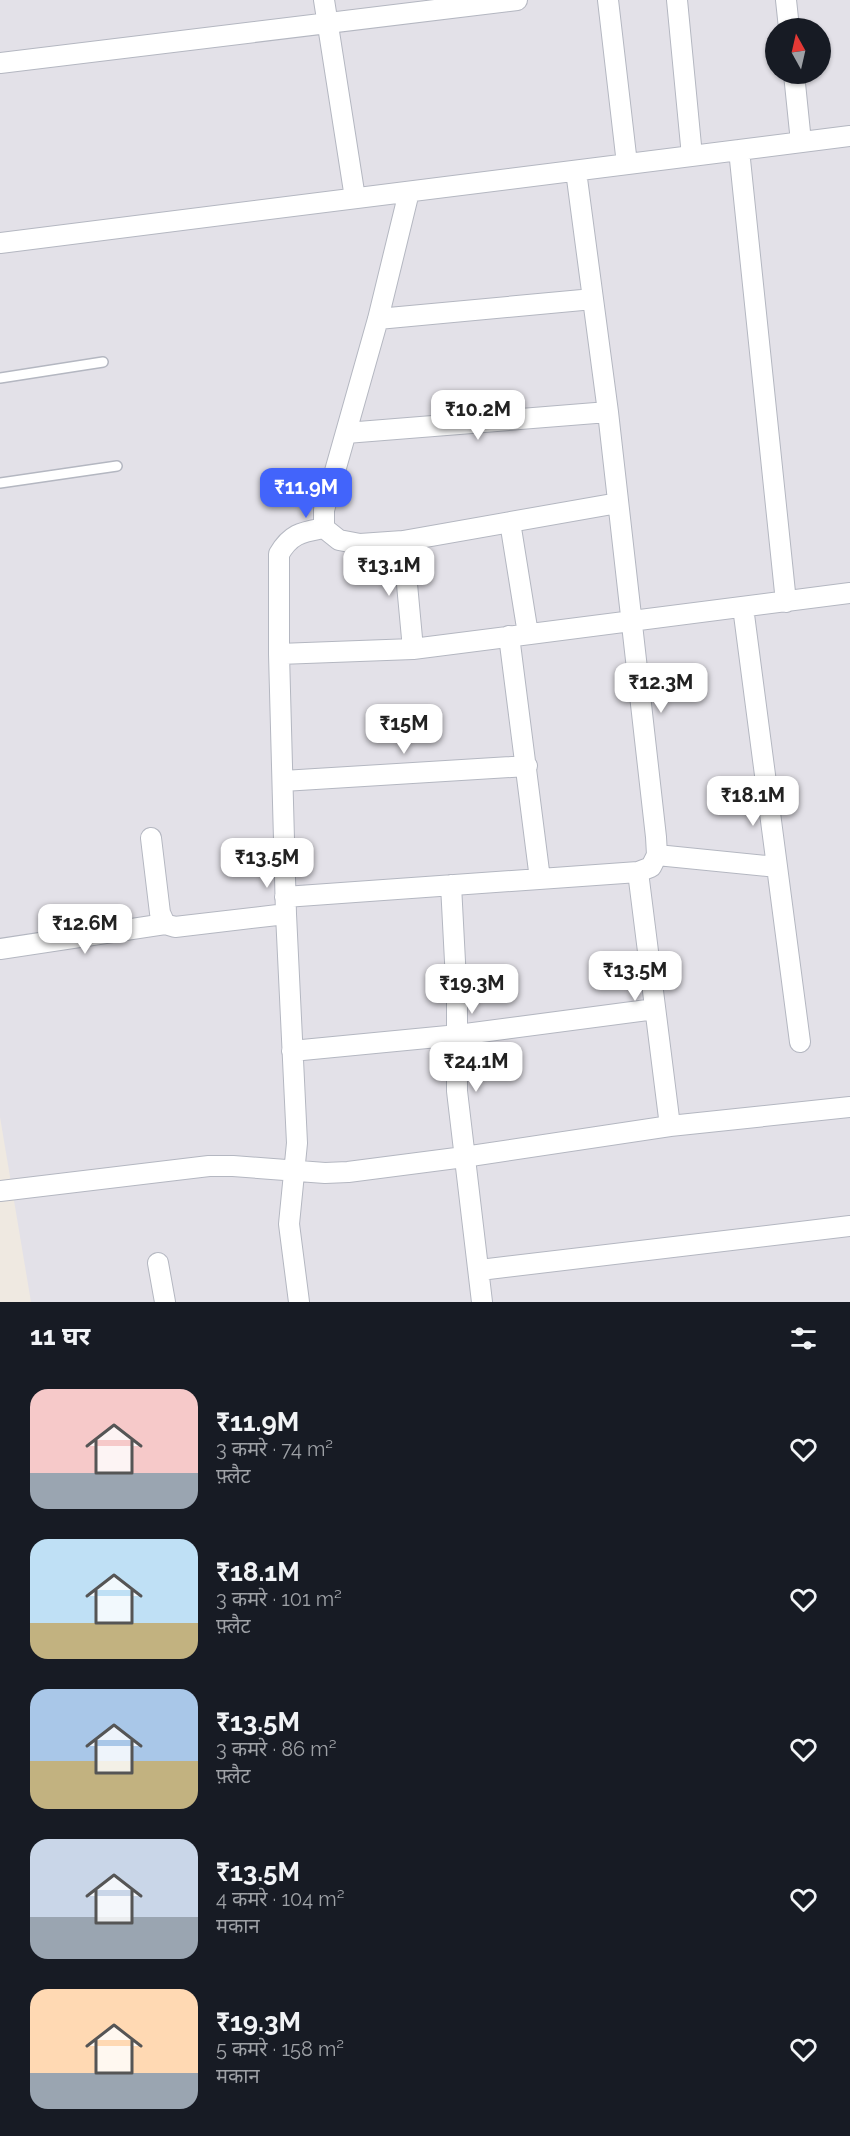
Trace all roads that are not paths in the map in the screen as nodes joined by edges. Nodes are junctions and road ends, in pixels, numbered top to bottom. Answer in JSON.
{"nodes":[{"id":1,"x":324,"y":0,"type":"edge"},
{"id":2,"x":517,"y":0,"type":"edge"},
{"id":3,"x":608,"y":0,"type":"edge"},
{"id":4,"x":677,"y":0,"type":"edge"},
{"id":5,"x":786,"y":0,"type":"edge"},
{"id":6,"x":788,"y":18,"type":"edge"},
{"id":7,"x":328,"y":24,"type":"junction"},
{"id":8,"x":0,"y":63,"type":"edge"},
{"id":9,"x":795,"y":84,"type":"edge"},
{"id":10,"x":850,"y":136,"type":"edge"},
{"id":11,"x":801,"y":142,"type":"junction"},
{"id":12,"x":739,"y":150,"type":"junction"},
{"id":13,"x":692,"y":156,"type":"junction"},
{"id":14,"x":627,"y":164,"type":"junction"},
{"id":15,"x":576,"y":171,"type":"junction"},
{"id":16,"x":409,"y":192,"type":"junction"},
{"id":17,"x":354,"y":198,"type":"junction"},
{"id":18,"x":0,"y":243,"type":"edge"},
{"id":19,"x":593,"y":300,"type":"junction"},
{"id":20,"x":378,"y":319,"type":"junction"},
{"id":21,"x":103,"y":362,"type":"dead end"},
{"id":22,"x":0,"y":378,"type":"edge"},
{"id":23,"x":608,"y":412,"type":"junction"},
{"id":24,"x":346,"y":432,"type":"junction"},
{"id":25,"x":117,"y":466,"type":"dead end"},
{"id":26,"x":0,"y":483,"type":"edge"},
{"id":27,"x":618,"y":503,"type":"junction"},
{"id":28,"x":510,"y":522,"type":"junction"},
{"id":29,"x":324,"y":528,"type":"junction"},
{"id":30,"x":403,"y":541,"type":"junction"},
{"id":31,"x":850,"y":593,"type":"edge"},
{"id":32,"x":786,"y":602,"type":"junction"},
{"id":33,"x":743,"y":607,"type":"junction"},
{"id":34,"x":632,"y":622,"type":"junction"},
{"id":35,"x":519,"y":635,"type":"junction"},
{"id":36,"x":413,"y":649,"type":"junction"},
{"id":37,"x":279,"y":654,"type":"junction"},
{"id":38,"x":527,"y":766,"type":"junction"},
{"id":39,"x":283,"y":781,"type":"junction"},
{"id":40,"x":151,"y":838,"type":"dead end"},
{"id":41,"x":657,"y":855,"type":"junction"},
{"id":42,"x":777,"y":867,"type":"junction"},
{"id":43,"x":638,"y":872,"type":"junction"},
{"id":44,"x":540,"y":879,"type":"junction"},
{"id":45,"x":451,"y":885,"type":"junction"},
{"id":46,"x":286,"y":905,"type":"junction"},
{"id":47,"x":165,"y":924,"type":"junction"},
{"id":48,"x":0,"y":948,"type":"edge"},
{"id":49,"x":655,"y":1009,"type":"junction"},
{"id":50,"x":458,"y":1035,"type":"junction"},
{"id":51,"x":800,"y":1042,"type":"dead end"},
{"id":52,"x":292,"y":1051,"type":"junction"},
{"id":53,"x":850,"y":1107,"type":"edge"},
{"id":54,"x":670,"y":1126,"type":"junction"},
{"id":55,"x":464,"y":1157,"type":"junction"},
{"id":56,"x":295,"y":1170,"type":"junction"},
{"id":57,"x":0,"y":1191,"type":"edge"},
{"id":58,"x":850,"y":1226,"type":"edge"},
{"id":59,"x":158,"y":1263,"type":"dead end"},
{"id":60,"x":480,"y":1270,"type":"junction"},
{"id":61,"x":165,"y":1302,"type":"edge"},
{"id":62,"x":298,"y":1302,"type":"edge"},
{"id":63,"x":482,"y":1302,"type":"edge"}],
"edges":[{"from":1,"to":7,"type":"street"},
{"from":2,"to":7,"type":"street"},
{"from":3,"to":14,"type":"street"},
{"from":4,"to":13,"type":"street"},
{"from":5,"to":6,"type":"street"},
{"from":7,"to":8,"type":"street"},
{"from":7,"to":17,"type":"street"},
{"from":9,"to":11,"type":"street"},
{"from":10,"to":11,"type":"street"},
{"from":11,"to":12,"type":"street"},
{"from":12,"to":13,"type":"street"},
{"from":12,"to":32,"type":"street"},
{"from":13,"to":14,"type":"street"},
{"from":14,"to":15,"type":"street"},
{"from":15,"to":16,"type":"street"},
{"from":15,"to":19,"type":"street"},
{"from":16,"to":17,"type":"street"},
{"from":16,"to":20,"type":"street"},
{"from":17,"to":18,"type":"street"},
{"from":19,"to":20,"type":"street"},
{"from":19,"to":23,"type":"street"},
{"from":20,"to":24,"type":"street"},
{"from":21,"to":22,"type":"lane"},
{"from":23,"to":24,"type":"street"},
{"from":23,"to":27,"type":"street"},
{"from":24,"to":29,"type":"street"},
{"from":25,"to":26,"type":"lane"},
{"from":27,"to":28,"type":"street"},
{"from":27,"to":34,"type":"street"},
{"from":28,"to":30,"type":"street"},
{"from":28,"to":35,"type":"street"},
{"from":29,"to":30,"type":"street"},
{"from":29,"to":37,"type":"street"},
{"from":30,"to":36,"type":"street"},
{"from":31,"to":32,"type":"street"},
{"from":32,"to":33,"type":"street"},
{"from":33,"to":34,"type":"street"},
{"from":33,"to":42,"type":"street"},
{"from":34,"to":35,"type":"street"},
{"from":34,"to":41,"type":"street"},
{"from":35,"to":36,"type":"street"},
{"from":35,"to":38,"type":"street"},
{"from":36,"to":37,"type":"street"},
{"from":37,"to":39,"type":"street"},
{"from":38,"to":39,"type":"street"},
{"from":38,"to":44,"type":"street"},
{"from":39,"to":46,"type":"street"},
{"from":40,"to":47,"type":"street"},
{"from":41,"to":42,"type":"street"},
{"from":41,"to":43,"type":"street"},
{"from":42,"to":51,"type":"street"},
{"from":43,"to":44,"type":"street"},
{"from":43,"to":49,"type":"street"},
{"from":44,"to":45,"type":"street"},
{"from":45,"to":46,"type":"street"},
{"from":45,"to":50,"type":"street"},
{"from":46,"to":47,"type":"street"},
{"from":46,"to":52,"type":"street"},
{"from":47,"to":48,"type":"street"},
{"from":49,"to":50,"type":"street"},
{"from":49,"to":54,"type":"street"},
{"from":50,"to":52,"type":"street"},
{"from":50,"to":55,"type":"street"},
{"from":52,"to":56,"type":"street"},
{"from":53,"to":54,"type":"street"},
{"from":54,"to":55,"type":"street"},
{"from":55,"to":56,"type":"street"},
{"from":55,"to":60,"type":"street"},
{"from":56,"to":57,"type":"street"},
{"from":56,"to":62,"type":"street"},
{"from":58,"to":60,"type":"street"},
{"from":59,"to":61,"type":"street"},
{"from":60,"to":63,"type":"street"}]}
